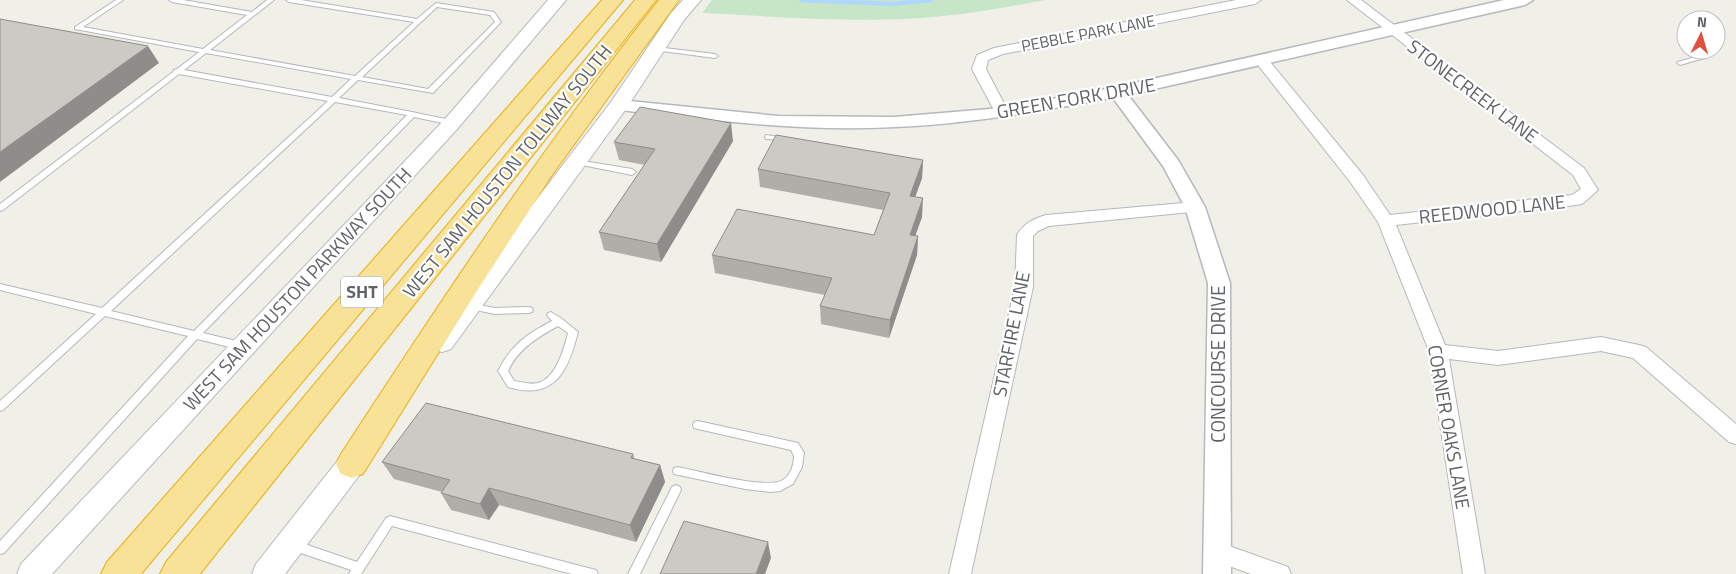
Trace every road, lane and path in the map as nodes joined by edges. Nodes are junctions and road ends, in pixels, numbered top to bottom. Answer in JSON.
{"nodes":[{"id":1,"x":120,"y":0,"type":"edge"},
{"id":2,"x":172,"y":0,"type":"edge"},
{"id":3,"x":271,"y":0,"type":"edge"},
{"id":4,"x":289,"y":0,"type":"edge"},
{"id":5,"x":557,"y":0,"type":"edge"},
{"id":6,"x":1255,"y":0,"type":"edge"},
{"id":7,"x":1353,"y":0,"type":"edge"},
{"id":8,"x":1525,"y":0,"type":"edge"},
{"id":9,"x":666,"y":4,"type":"edge"},
{"id":10,"x":609,"y":5,"type":"edge"},
{"id":11,"x":253,"y":14,"type":"junction"},
{"id":12,"x":419,"y":21,"type":"junction"},
{"id":13,"x":1392,"y":30,"type":"junction"},
{"id":14,"x":656,"y":49,"type":"junction"},
{"id":15,"x":203,"y":52,"type":"junction"},
{"id":16,"x":716,"y":56,"type":"dead end"},
{"id":17,"x":1261,"y":60,"type":"junction"},
{"id":18,"x":1693,"y":60,"type":"edge"},
{"id":19,"x":1680,"y":64,"type":"dead end"},
{"id":20,"x":176,"y":71,"type":"junction"},
{"id":21,"x":357,"y":78,"type":"junction"},
{"id":22,"x":1117,"y":92,"type":"junction"},
{"id":23,"x":333,"y":99,"type":"junction"},
{"id":24,"x":619,"y":105,"type":"junction"},
{"id":25,"x":1002,"y":113,"type":"junction"},
{"id":26,"x":412,"y":114,"type":"junction"},
{"id":27,"x":452,"y":123,"type":"junction"},
{"id":28,"x":769,"y":137,"type":"dead end"},
{"id":29,"x":797,"y":142,"type":"edge"},
{"id":30,"x":576,"y":162,"type":"junction"},
{"id":31,"x":632,"y":172,"type":"dead end"},
{"id":32,"x":1588,"y":186,"type":"joint"},
{"id":33,"x":1195,"y":207,"type":"junction"},
{"id":34,"x":0,"y":208,"type":"edge"},
{"id":35,"x":1386,"y":221,"type":"junction"},
{"id":36,"x":0,"y":287,"type":"edge"},
{"id":37,"x":469,"y":306,"type":"junction"},
{"id":38,"x":529,"y":310,"type":"dead end"},
{"id":39,"x":102,"y":312,"type":"junction"},
{"id":40,"x":555,"y":318,"type":"joint"},
{"id":41,"x":196,"y":335,"type":"junction"},
{"id":42,"x":244,"y":347,"type":"junction"},
{"id":43,"x":1438,"y":351,"type":"junction"},
{"id":44,"x":0,"y":407,"type":"edge"},
{"id":45,"x":698,"y":425,"type":"dead end"},
{"id":46,"x":1736,"y":436,"type":"edge"},
{"id":47,"x":352,"y":464,"type":"junction"},
{"id":48,"x":678,"y":471,"type":"dead end"},
{"id":49,"x":676,"y":490,"type":"dead end"},
{"id":50,"x":291,"y":544,"type":"junction"},
{"id":51,"x":1,"y":545,"type":"edge"},
{"id":52,"x":1218,"y":552,"type":"junction"},
{"id":53,"x":357,"y":571,"type":"edge"},
{"id":54,"x":32,"y":574,"type":"edge"},
{"id":55,"x":119,"y":574,"type":"edge"},
{"id":56,"x":178,"y":574,"type":"edge"},
{"id":57,"x":267,"y":574,"type":"edge"},
{"id":58,"x":592,"y":574,"type":"edge"},
{"id":59,"x":634,"y":574,"type":"edge"},
{"id":60,"x":960,"y":574,"type":"edge"},
{"id":61,"x":1217,"y":574,"type":"edge"},
{"id":62,"x":1280,"y":574,"type":"edge"},
{"id":63,"x":1474,"y":574,"type":"edge"}],
"edges":[{"from":1,"to":15,"type":"lane"},
{"from":2,"to":11,"type":"lane"},
{"from":3,"to":11,"type":"lane"},
{"from":4,"to":12,"type":"lane"},
{"from":5,"to":27,"type":"main road","name":"WEST SAM HOUSTON PARKWAY SOUTH"},
{"from":6,"to":25,"type":"street","name":"PEBBLE PARK LANE"},
{"from":7,"to":13,"type":"street","name":"STONECREEK LANE"},
{"from":8,"to":13,"type":"street","name":"GREEN FORK DRIVE"},
{"from":9,"to":14,"type":"main road"},
{"from":9,"to":47,"type":"highway"},
{"from":9,"to":56,"type":"highway","name":"WEST SAM HOUSTON TOLLWAY SOUTH","number":"SHT"},
{"from":10,"to":55,"type":"highway","name":"WEST SAM HOUSTON TOLLWAY SOUTH","number":"SHT"},
{"from":11,"to":15,"type":"lane"},
{"from":12,"to":21,"type":"lane"},
{"from":12,"to":21,"type":"lane"},
{"from":13,"to":17,"type":"street","name":"GREEN FORK DRIVE"},
{"from":13,"to":32,"type":"street","name":"STONECREEK LANE"},
{"from":14,"to":16,"type":"lane"},
{"from":14,"to":24,"type":"main road"},
{"from":15,"to":20,"type":"lane"},
{"from":15,"to":21,"type":"lane"},
{"from":17,"to":22,"type":"street","name":"GREEN FORK DRIVE"},
{"from":17,"to":35,"type":"street","name":"CORNER OAKS LANE"},
{"from":18,"to":19,"type":"lane"},
{"from":20,"to":23,"type":"lane"},
{"from":20,"to":34,"type":"lane"},
{"from":21,"to":23,"type":"lane"},
{"from":22,"to":25,"type":"street","name":"GREEN FORK DRIVE"},
{"from":22,"to":33,"type":"street","name":"CONCOURSE DRIVE"},
{"from":23,"to":26,"type":"lane"},
{"from":23,"to":39,"type":"lane"},
{"from":24,"to":25,"type":"street","name":"GREEN FORK DRIVE"},
{"from":24,"to":30,"type":"main road"},
{"from":26,"to":27,"type":"lane"},
{"from":26,"to":41,"type":"lane"},
{"from":27,"to":42,"type":"main road","name":"WEST SAM HOUSTON PARKWAY SOUTH"},
{"from":28,"to":29,"type":"lane"},
{"from":30,"to":31,"type":"lane"},
{"from":30,"to":37,"type":"main road"},
{"from":32,"to":35,"type":"street","name":"REEDWOOD LANE"},
{"from":33,"to":52,"type":"street","name":"CONCOURSE DRIVE"},
{"from":33,"to":60,"type":"street","name":"STARFIRE LANE"},
{"from":35,"to":43,"type":"street","name":"CORNER OAKS LANE"},
{"from":36,"to":39,"type":"lane"},
{"from":37,"to":38,"type":"lane"},
{"from":37,"to":47,"type":"main road"},
{"from":39,"to":41,"type":"lane"},
{"from":39,"to":44,"type":"lane"},
{"from":40,"to":40,"type":"lane"},
{"from":41,"to":42,"type":"lane"},
{"from":41,"to":51,"type":"lane"},
{"from":42,"to":54,"type":"main road","name":"WEST SAM HOUSTON PARKWAY SOUTH"},
{"from":43,"to":46,"type":"street"},
{"from":43,"to":63,"type":"street","name":"CORNER OAKS LANE"},
{"from":45,"to":48,"type":"lane"},
{"from":47,"to":50,"type":"main road"},
{"from":49,"to":59,"type":"lane"},
{"from":50,"to":53,"type":"lane"},
{"from":50,"to":57,"type":"main road"},
{"from":52,"to":61,"type":"street","name":"CONCOURSE DRIVE"},
{"from":52,"to":62,"type":"street"},
{"from":53,"to":58,"type":"lane"}]}
